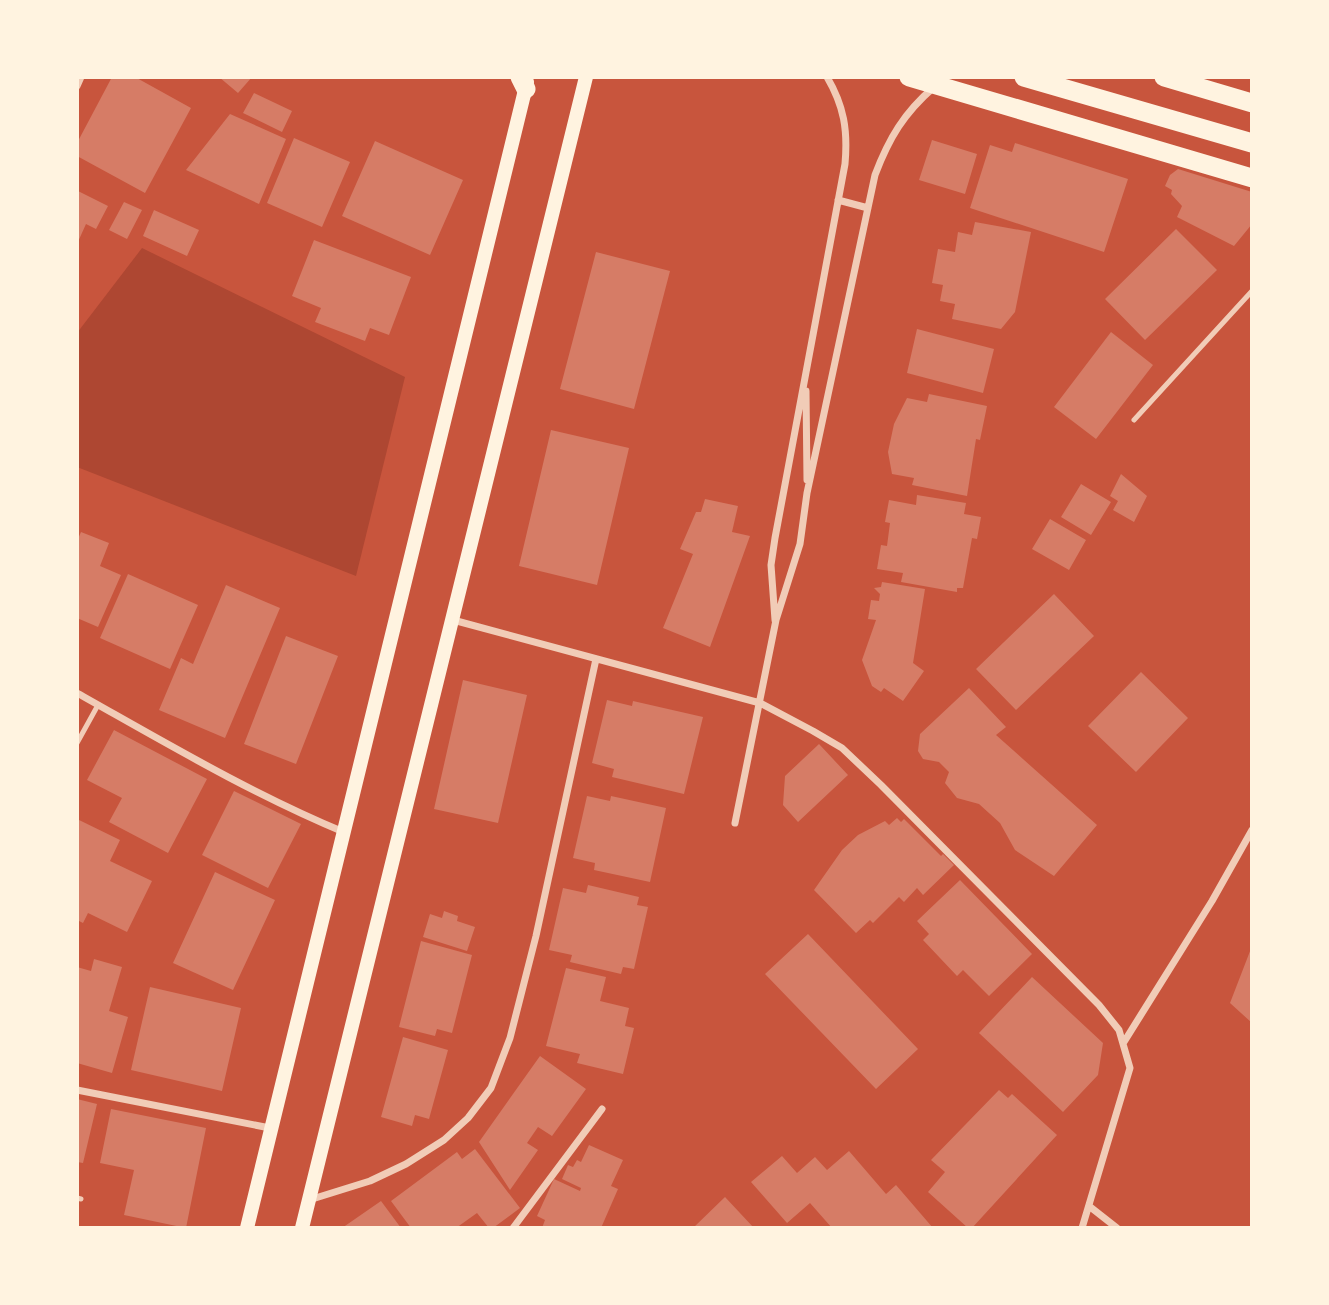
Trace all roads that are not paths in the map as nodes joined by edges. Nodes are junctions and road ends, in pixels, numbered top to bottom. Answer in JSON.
{"nodes":[{"id":1,"x":81,"y":77,"type":"edge"},
{"id":2,"x":586,"y":77,"type":"edge"},
{"id":3,"x":827,"y":77,"type":"edge"},
{"id":4,"x":909,"y":77,"type":"edge"},
{"id":5,"x":1024,"y":77,"type":"edge"},
{"id":6,"x":1164,"y":77,"type":"edge"},
{"id":7,"x":525,"y":81,"type":"edge"},
{"id":8,"x":937,"y":84,"type":"junction"},
{"id":9,"x":77,"y":86,"type":"edge"},
{"id":10,"x":1252,"y":103,"type":"edge"},
{"id":11,"x":1252,"y":143,"type":"edge"},
{"id":12,"x":1252,"y":178,"type":"edge"},
{"id":13,"x":838,"y":200,"type":"junction"},
{"id":14,"x":868,"y":208,"type":"junction"},
{"id":15,"x":1252,"y":291,"type":"edge"},
{"id":16,"x":806,"y":372,"type":"junction"},
{"id":17,"x":1134,"y":420,"type":"dead end"},
{"id":18,"x":807,"y":493,"type":"junction"},
{"id":19,"x":451,"y":619,"type":"junction"},
{"id":20,"x":775,"y":620,"type":"junction"},
{"id":21,"x":596,"y":659,"type":"junction"},
{"id":22,"x":77,"y":693,"type":"edge"},
{"id":23,"x":760,"y":703,"type":"junction"},
{"id":24,"x":98,"y":705,"type":"junction"},
{"id":25,"x":77,"y":743,"type":"edge"},
{"id":26,"x":735,"y":823,"type":"dead end"},
{"id":27,"x":1252,"y":830,"type":"edge"},
{"id":28,"x":346,"y":833,"type":"junction"},
{"id":29,"x":1124,"y":1042,"type":"junction"},
{"id":30,"x":77,"y":1090,"type":"edge"},
{"id":31,"x":602,"y":1109,"type":"dead end"},
{"id":32,"x":270,"y":1128,"type":"junction"},
{"id":33,"x":309,"y":1200,"type":"junction"},
{"id":34,"x":1089,"y":1206,"type":"junction"},
{"id":35,"x":247,"y":1228,"type":"edge"},
{"id":36,"x":302,"y":1228,"type":"edge"},
{"id":37,"x":513,"y":1228,"type":"edge"},
{"id":38,"x":1082,"y":1228,"type":"edge"},
{"id":39,"x":1117,"y":1228,"type":"edge"}],
"edges":[{"from":1,"to":9,"type":"street"},
{"from":2,"to":19,"type":"main road"},
{"from":3,"to":13,"type":"street"},
{"from":4,"to":8,"type":"highway"},
{"from":5,"to":11,"type":"highway"},
{"from":6,"to":10,"type":"highway"},
{"from":7,"to":28,"type":"main road"},
{"from":8,"to":12,"type":"highway"},
{"from":8,"to":14,"type":"street"},
{"from":13,"to":14,"type":"street"},
{"from":13,"to":16,"type":"street"},
{"from":14,"to":18,"type":"street"},
{"from":15,"to":17,"type":"lane"},
{"from":16,"to":18,"type":"street"},
{"from":16,"to":20,"type":"street"},
{"from":18,"to":20,"type":"street"},
{"from":19,"to":21,"type":"street"},
{"from":19,"to":33,"type":"main road"},
{"from":20,"to":23,"type":"street"},
{"from":21,"to":23,"type":"street"},
{"from":21,"to":33,"type":"street"},
{"from":22,"to":24,"type":"street"},
{"from":23,"to":26,"type":"street"},
{"from":23,"to":29,"type":"street"},
{"from":24,"to":25,"type":"lane"},
{"from":24,"to":28,"type":"street"},
{"from":27,"to":29,"type":"street"},
{"from":28,"to":32,"type":"main road"},
{"from":29,"to":34,"type":"street"},
{"from":30,"to":32,"type":"street"},
{"from":31,"to":37,"type":"street"},
{"from":32,"to":35,"type":"main road"},
{"from":33,"to":36,"type":"main road"},
{"from":34,"to":38,"type":"street"},
{"from":34,"to":39,"type":"street"}]}
